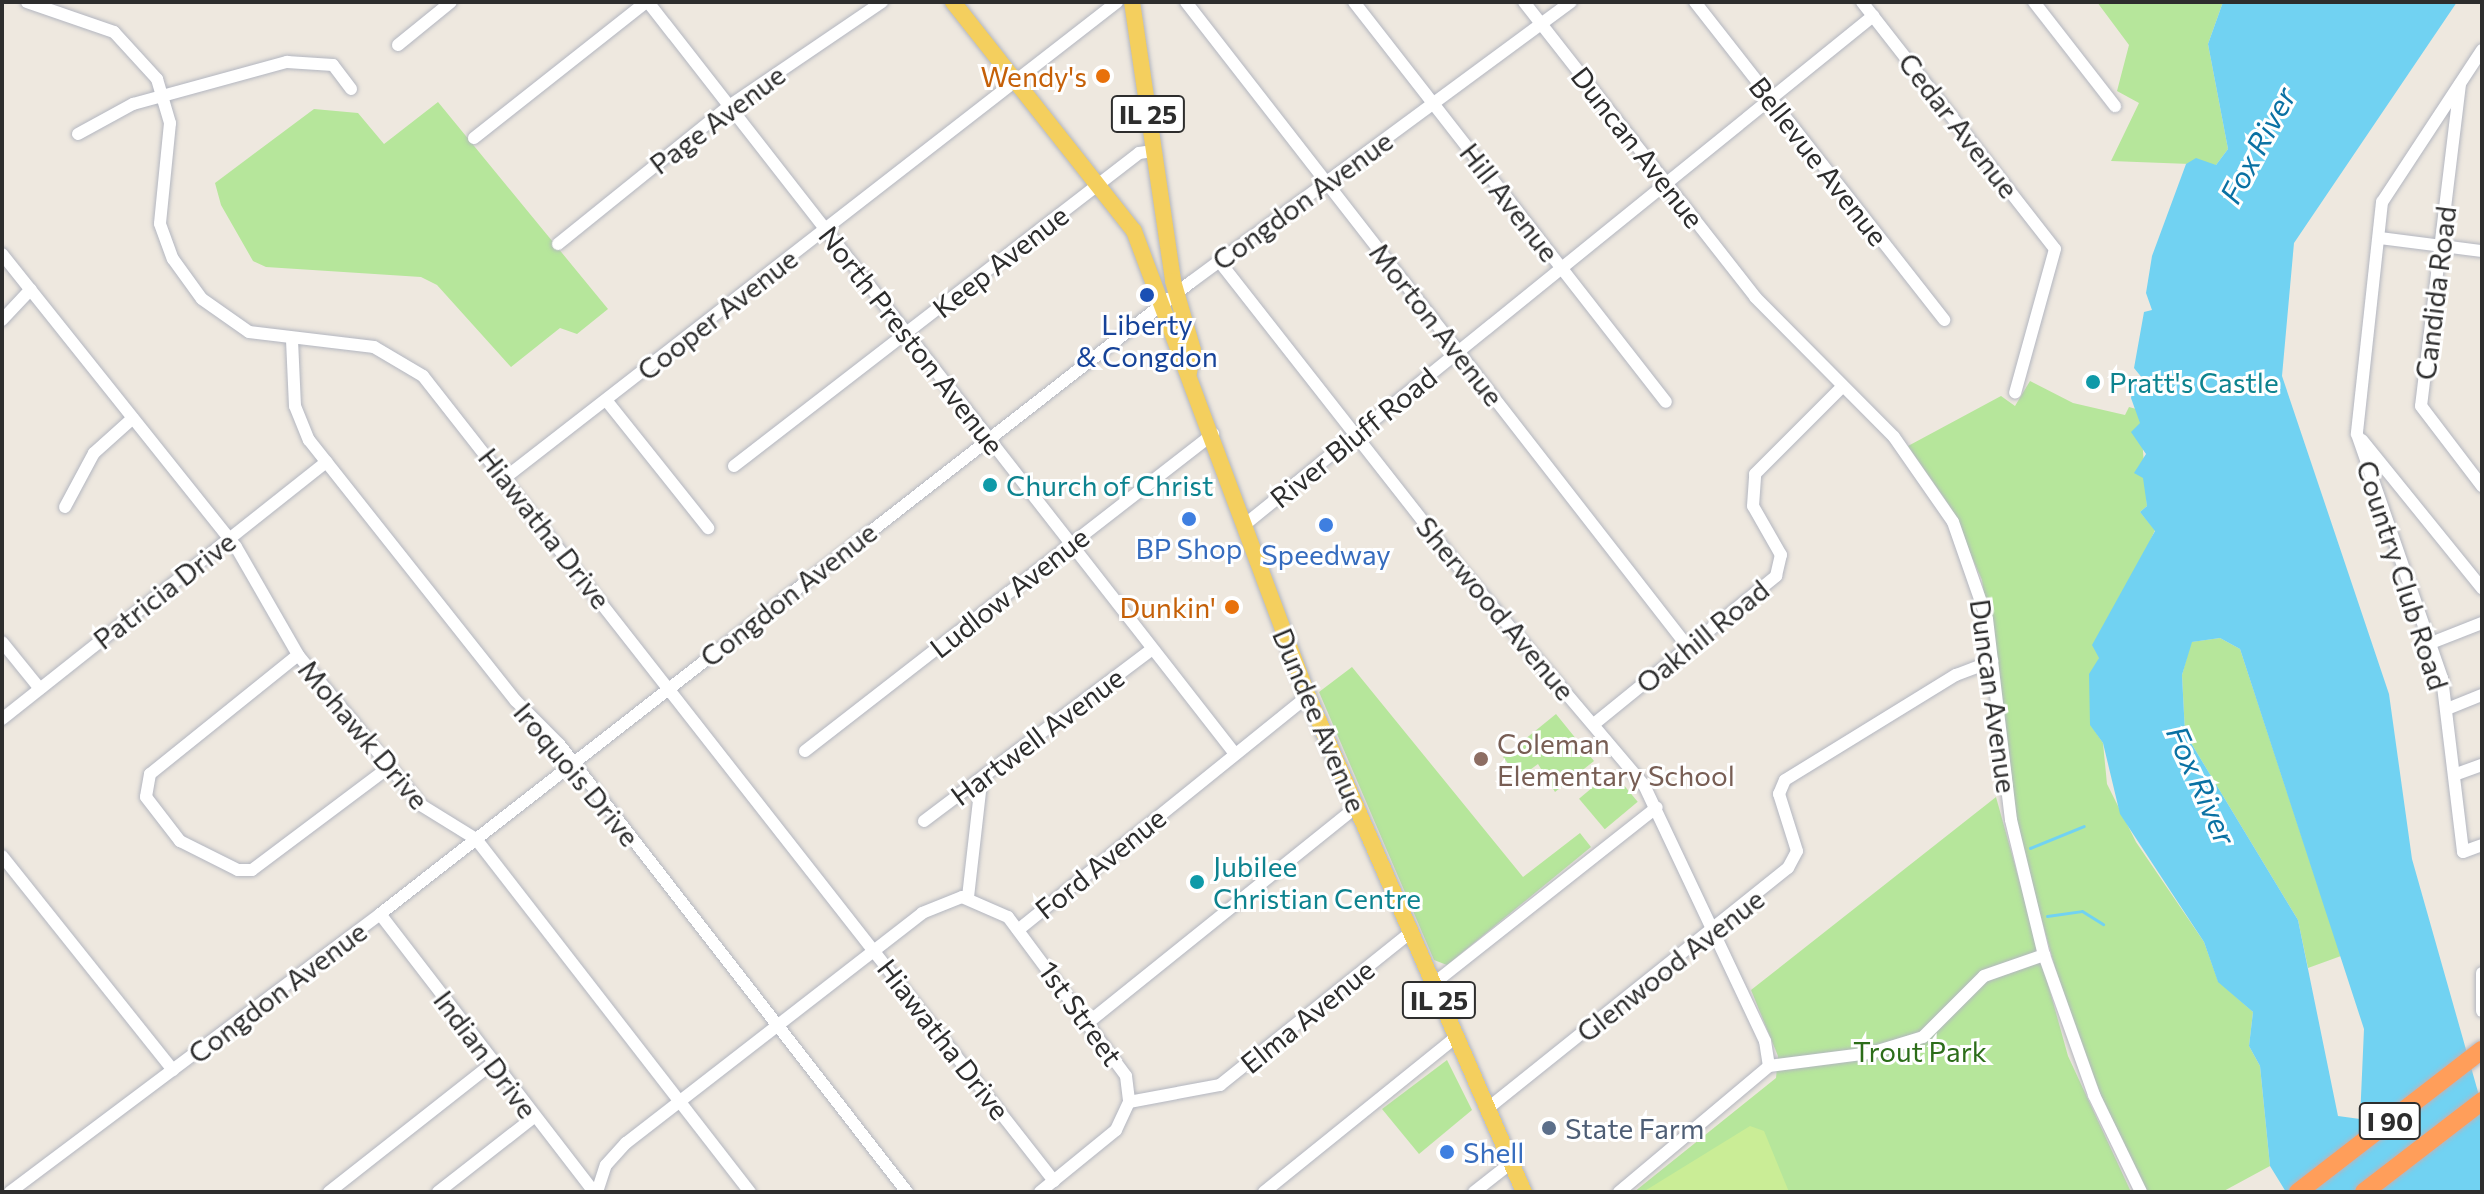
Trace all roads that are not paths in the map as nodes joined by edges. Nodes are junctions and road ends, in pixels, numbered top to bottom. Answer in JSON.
{"nodes":[{"id":1,"x":27,"y":2,"type":"edge"},
{"id":2,"x":451,"y":2,"type":"edge"},
{"id":3,"x":647,"y":2,"type":"edge"},
{"id":4,"x":882,"y":2,"type":"edge"},
{"id":5,"x":1117,"y":2,"type":"edge"},
{"id":6,"x":1132,"y":2,"type":"edge"},
{"id":7,"x":1186,"y":2,"type":"edge"},
{"id":8,"x":1354,"y":2,"type":"edge"},
{"id":9,"x":1524,"y":2,"type":"edge"},
{"id":10,"x":1571,"y":2,"type":"edge"},
{"id":11,"x":1695,"y":2,"type":"edge"},
{"id":12,"x":1862,"y":2,"type":"edge"},
{"id":13,"x":2034,"y":2,"type":"edge"},
{"id":14,"x":955,"y":3,"type":"edge"},
{"id":15,"x":1873,"y":16,"type":"junction"},
{"id":16,"x":1541,"y":24,"type":"junction"},
{"id":17,"x":398,"y":45,"type":"dead end"},
{"id":18,"x":2482,"y":50,"type":"edge"},
{"id":19,"x":1015,"y":80,"type":"junction"},
{"id":20,"x":2460,"y":81,"type":"junction"},
{"id":21,"x":351,"y":89,"type":"dead end"},
{"id":22,"x":165,"y":95,"type":"junction"},
{"id":23,"x":1770,"y":99,"type":"junction"},
{"id":24,"x":1433,"y":103,"type":"junction"},
{"id":25,"x":729,"y":106,"type":"junction"},
{"id":26,"x":2115,"y":106,"type":"dead end"},
{"id":27,"x":78,"y":134,"type":"dead end"},
{"id":28,"x":474,"y":138,"type":"dead end"},
{"id":29,"x":1153,"y":151,"type":"junction"},
{"id":30,"x":1327,"y":182,"type":"junction"},
{"id":31,"x":1666,"y":183,"type":"junction"},
{"id":32,"x":1098,"y":186,"type":"junction"},
{"id":33,"x":826,"y":229,"type":"junction"},
{"id":34,"x":1134,"y":231,"type":"junction"},
{"id":35,"x":2380,"y":238,"type":"junction"},
{"id":36,"x":558,"y":244,"type":"dead end"},
{"id":37,"x":2440,"y":245,"type":"junction"},
{"id":38,"x":2482,"y":251,"type":"edge"},
{"id":39,"x":2,"y":254,"type":"edge"},
{"id":40,"x":1219,"y":261,"type":"junction"},
{"id":41,"x":1562,"y":268,"type":"junction"},
{"id":42,"x":31,"y":289,"type":"junction"},
{"id":43,"x":1176,"y":293,"type":"junction"},
{"id":44,"x":1159,"y":307,"type":"junction"},
{"id":45,"x":2,"y":320,"type":"edge"},
{"id":46,"x":1944,"y":320,"type":"dead end"},
{"id":47,"x":906,"y":333,"type":"junction"},
{"id":48,"x":292,"y":340,"type":"junction"},
{"id":49,"x":1458,"y":352,"type":"junction"},
{"id":50,"x":1190,"y":367,"type":"junction"},
{"id":51,"x":1842,"y":387,"type":"junction"},
{"id":52,"x":2015,"y":393,"type":"dead end"},
{"id":53,"x":606,"y":400,"type":"junction"},
{"id":54,"x":1666,"y":402,"type":"dead end"},
{"id":55,"x":133,"y":418,"type":"junction"},
{"id":56,"x":1213,"y":434,"type":"junction"},
{"id":57,"x":2357,"y":434,"type":"junction"},
{"id":58,"x":1355,"y":435,"type":"junction"},
{"id":59,"x":988,"y":439,"type":"junction"},
{"id":60,"x":326,"y":462,"type":"junction"},
{"id":61,"x":734,"y":466,"type":"dead end"},
{"id":62,"x":506,"y":477,"type":"junction"},
{"id":63,"x":2482,"y":486,"type":"edge"},
{"id":64,"x":65,"y":507,"type":"dead end"},
{"id":65,"x":1243,"y":526,"type":"junction"},
{"id":66,"x":708,"y":528,"type":"dead end"},
{"id":67,"x":230,"y":538,"type":"junction"},
{"id":68,"x":1070,"y":544,"type":"junction"},
{"id":69,"x":2482,"y":588,"type":"edge"},
{"id":70,"x":2482,"y":623,"type":"edge"},
{"id":71,"x":2,"y":642,"type":"edge"},
{"id":72,"x":2431,"y":643,"type":"junction"},
{"id":73,"x":1688,"y":647,"type":"junction"},
{"id":74,"x":1151,"y":650,"type":"junction"},
{"id":75,"x":298,"y":655,"type":"junction"},
{"id":76,"x":1992,"y":661,"type":"junction"},
{"id":77,"x":671,"y":687,"type":"junction"},
{"id":78,"x":40,"y":689,"type":"junction"},
{"id":79,"x":2482,"y":695,"type":"edge"},
{"id":80,"x":1308,"y":696,"type":"junction"},
{"id":81,"x":2447,"y":709,"type":"junction"},
{"id":82,"x":2,"y":719,"type":"edge"},
{"id":83,"x":1594,"y":724,"type":"junction"},
{"id":84,"x":805,"y":751,"type":"dead end"},
{"id":85,"x":1235,"y":754,"type":"junction"},
{"id":86,"x":574,"y":763,"type":"junction"},
{"id":87,"x":2482,"y":765,"type":"edge"},
{"id":88,"x":389,"y":767,"type":"junction"},
{"id":89,"x":2454,"y":775,"type":"junction"},
{"id":90,"x":981,"y":783,"type":"junction"},
{"id":91,"x":1356,"y":807,"type":"junction"},
{"id":92,"x":1657,"y":807,"type":"junction"},
{"id":93,"x":924,"y":821,"type":"dead end"},
{"id":94,"x":476,"y":839,"type":"junction"},
{"id":95,"x":2482,"y":845,"type":"edge"},
{"id":96,"x":2,"y":856,"type":"edge"},
{"id":97,"x":968,"y":897,"type":"junction"},
{"id":98,"x":380,"y":914,"type":"junction"},
{"id":99,"x":1715,"y":929,"type":"junction"},
{"id":100,"x":1018,"y":930,"type":"junction"},
{"id":101,"x":1410,"y":933,"type":"junction"},
{"id":102,"x":875,"y":949,"type":"junction"},
{"id":103,"x":2044,"y":955,"type":"junction"},
{"id":104,"x":2482,"y":973,"type":"edge"},
{"id":105,"x":1433,"y":984,"type":"junction"},
{"id":106,"x":2482,"y":1011,"type":"edge"},
{"id":107,"x":1090,"y":1021,"type":"junction"},
{"id":108,"x":777,"y":1025,"type":"junction"},
{"id":109,"x":1456,"y":1037,"type":"junction"},
{"id":110,"x":2482,"y":1050,"type":"edge"},
{"id":111,"x":493,"y":1063,"type":"junction"},
{"id":112,"x":1769,"y":1066,"type":"junction"},
{"id":113,"x":173,"y":1070,"type":"junction"},
{"id":114,"x":2482,"y":1101,"type":"edge"},
{"id":115,"x":680,"y":1102,"type":"junction"},
{"id":116,"x":1129,"y":1102,"type":"junction"},
{"id":117,"x":1487,"y":1109,"type":"junction"},
{"id":118,"x":534,"y":1117,"type":"junction"},
{"id":119,"x":1511,"y":1163,"type":"junction"},
{"id":120,"x":1054,"y":1181,"type":"junction"},
{"id":121,"x":10,"y":1192,"type":"edge"},
{"id":122,"x":329,"y":1192,"type":"edge"},
{"id":123,"x":438,"y":1192,"type":"edge"},
{"id":124,"x":595,"y":1192,"type":"edge"},
{"id":125,"x":750,"y":1192,"type":"edge"},
{"id":126,"x":907,"y":1192,"type":"edge"},
{"id":127,"x":1040,"y":1192,"type":"edge"},
{"id":128,"x":1264,"y":1192,"type":"edge"},
{"id":129,"x":1474,"y":1192,"type":"edge"},
{"id":130,"x":1524,"y":1192,"type":"edge"},
{"id":131,"x":1619,"y":1192,"type":"edge"},
{"id":132,"x":2141,"y":1192,"type":"edge"},
{"id":133,"x":2298,"y":1192,"type":"edge"},
{"id":134,"x":2364,"y":1192,"type":"edge"}],
"edges":[{"from":1,"to":22,"type":"street"},
{"from":2,"to":17,"type":"street"},
{"from":3,"to":25,"type":"street","name":"North Preston Avenue"},
{"from":3,"to":28,"type":"street"},
{"from":4,"to":25,"type":"street","name":"Page Avenue"},
{"from":5,"to":19,"type":"street","name":"Cooper Avenue"},
{"from":6,"to":29,"type":"main road","name":"Dundee Avenue","number":"IL 25"},
{"from":7,"to":30,"type":"street","name":"Morton Avenue"},
{"from":8,"to":24,"type":"street","name":"Hill Avenue"},
{"from":9,"to":16,"type":"street","name":"Duncan Avenue"},
{"from":10,"to":16,"type":"street","name":"Congdon Avenue"},
{"from":11,"to":23,"type":"street","name":"Bellevue Avenue"},
{"from":12,"to":15,"type":"street","name":"Cedar Avenue"},
{"from":13,"to":26,"type":"street"},
{"from":14,"to":19,"type":"main road","number":"IL 25"},
{"from":15,"to":23,"type":"street","name":"River Bluff Road"},
{"from":15,"to":52,"type":"street","name":"Cedar Avenue"},
{"from":16,"to":24,"type":"street","name":"Congdon Avenue"},
{"from":16,"to":31,"type":"street","name":"Duncan Avenue"},
{"from":18,"to":20,"type":"street","name":"Country Club Road"},
{"from":19,"to":32,"type":"main road","number":"IL 25"},
{"from":19,"to":33,"type":"street","name":"Cooper Avenue"},
{"from":20,"to":35,"type":"street","name":"Country Club Road"},
{"from":20,"to":37,"type":"street","name":"Candida Road"},
{"from":21,"to":22,"type":"street"},
{"from":22,"to":27,"type":"street"},
{"from":22,"to":48,"type":"street","name":"Hiawatha Drive"},
{"from":23,"to":31,"type":"street","name":"River Bluff Road"},
{"from":23,"to":46,"type":"street","name":"Bellevue Avenue"},
{"from":24,"to":30,"type":"street","name":"Congdon Avenue"},
{"from":24,"to":41,"type":"street","name":"Hill Avenue"},
{"from":25,"to":33,"type":"street","name":"North Preston Avenue"},
{"from":25,"to":36,"type":"street","name":"Page Avenue"},
{"from":29,"to":32,"type":"street","name":"Keep Avenue"},
{"from":29,"to":43,"type":"main road","name":"Dundee Avenue","number":"IL 25"},
{"from":30,"to":40,"type":"street","name":"Congdon Avenue"},
{"from":30,"to":49,"type":"street","name":"Morton Avenue"},
{"from":31,"to":41,"type":"street","name":"River Bluff Road"},
{"from":31,"to":51,"type":"street","name":"Duncan Avenue"},
{"from":32,"to":34,"type":"main road","number":"IL 25"},
{"from":32,"to":47,"type":"street","name":"Keep Avenue"},
{"from":33,"to":47,"type":"street","name":"North Preston Avenue"},
{"from":33,"to":53,"type":"street","name":"Cooper Avenue"},
{"from":34,"to":43,"type":"main road"},
{"from":34,"to":44,"type":"main road","number":"IL 25"},
{"from":35,"to":37,"type":"street"},
{"from":35,"to":57,"type":"street","name":"Country Club Road"},
{"from":37,"to":38,"type":"street"},
{"from":37,"to":63,"type":"street","name":"Candida Road"},
{"from":39,"to":42,"type":"street","name":"Mohawk Drive"},
{"from":40,"to":43,"type":"street","name":"Congdon Avenue"},
{"from":40,"to":58,"type":"street","name":"Sherwood Avenue"},
{"from":41,"to":49,"type":"street","name":"River Bluff Road"},
{"from":41,"to":54,"type":"street","name":"Hill Avenue"},
{"from":42,"to":45,"type":"street"},
{"from":42,"to":55,"type":"street","name":"Mohawk Drive"},
{"from":43,"to":44,"type":"street","name":"Congdon Avenue"},
{"from":43,"to":50,"type":"main road","name":"Dundee Avenue","number":"IL 25"},
{"from":44,"to":50,"type":"main road","name":"Dundee Avenue","number":"IL 25"},
{"from":44,"to":59,"type":"street","name":"Congdon Avenue"},
{"from":47,"to":59,"type":"street","name":"North Preston Avenue"},
{"from":47,"to":61,"type":"street","name":"Keep Avenue"},
{"from":48,"to":60,"type":"street","name":"Iroquois Drive"},
{"from":48,"to":62,"type":"street","name":"Hiawatha Drive"},
{"from":49,"to":58,"type":"street","name":"River Bluff Road"},
{"from":49,"to":73,"type":"street","name":"Morton Avenue"},
{"from":50,"to":56,"type":"main road","name":"Dundee Avenue","number":"IL 25"},
{"from":51,"to":73,"type":"street","name":"Oakhill Road"},
{"from":51,"to":76,"type":"street","name":"Duncan Avenue"},
{"from":53,"to":62,"type":"street","name":"Cooper Avenue"},
{"from":53,"to":66,"type":"street"},
{"from":55,"to":64,"type":"street"},
{"from":55,"to":67,"type":"street","name":"Mohawk Drive"},
{"from":56,"to":65,"type":"main road","name":"Dundee Avenue","number":"IL 25"},
{"from":56,"to":68,"type":"street","name":"Ludlow Avenue"},
{"from":57,"to":69,"type":"street"},
{"from":57,"to":72,"type":"street","name":"Country Club Road"},
{"from":58,"to":65,"type":"street","name":"River Bluff Road"},
{"from":58,"to":83,"type":"street","name":"Sherwood Avenue"},
{"from":59,"to":68,"type":"street","name":"North Preston Avenue"},
{"from":59,"to":77,"type":"street","name":"Congdon Avenue"},
{"from":60,"to":67,"type":"street","name":"Patricia Drive"},
{"from":60,"to":86,"type":"street","name":"Iroquois Drive"},
{"from":62,"to":77,"type":"street","name":"Hiawatha Drive"},
{"from":65,"to":80,"type":"main road","name":"Dundee Avenue","number":"IL 25"},
{"from":67,"to":75,"type":"street","name":"Mohawk Drive"},
{"from":67,"to":78,"type":"street","name":"Patricia Drive"},
{"from":68,"to":74,"type":"street","name":"North Preston Avenue"},
{"from":68,"to":84,"type":"street","name":"Ludlow Avenue"},
{"from":70,"to":72,"type":"street"},
{"from":71,"to":78,"type":"street"},
{"from":72,"to":81,"type":"street","name":"Country Club Road"},
{"from":73,"to":83,"type":"street","name":"Oakhill Road"},
{"from":74,"to":85,"type":"street","name":"North Preston Avenue"},
{"from":74,"to":90,"type":"street","name":"Hartwell Avenue"},
{"from":75,"to":88,"type":"street","name":"Mohawk Drive"},
{"from":75,"to":88,"type":"street"},
{"from":76,"to":99,"type":"street","name":"Glenwood Avenue"},
{"from":76,"to":103,"type":"street","name":"Duncan Avenue"},
{"from":77,"to":86,"type":"street","name":"Congdon Avenue"},
{"from":77,"to":102,"type":"street","name":"Hiawatha Drive"},
{"from":78,"to":82,"type":"street","name":"Patricia Drive"},
{"from":79,"to":81,"type":"street"},
{"from":80,"to":85,"type":"street","name":"Ford Avenue"},
{"from":80,"to":91,"type":"main road","name":"Dundee Avenue","number":"IL 25"},
{"from":81,"to":89,"type":"street","name":"Country Club Road"},
{"from":83,"to":92,"type":"street","name":"Sherwood Avenue"},
{"from":85,"to":100,"type":"street","name":"Ford Avenue"},
{"from":86,"to":94,"type":"street","name":"Congdon Avenue"},
{"from":86,"to":108,"type":"street","name":"Iroquois Drive"},
{"from":87,"to":89,"type":"street"},
{"from":88,"to":94,"type":"street","name":"Mohawk Drive"},
{"from":89,"to":95,"type":"street","name":"Country Club Road"},
{"from":90,"to":93,"type":"street","name":"Hartwell Avenue"},
{"from":90,"to":97,"type":"street"},
{"from":91,"to":101,"type":"main road","name":"Dundee Avenue","number":"IL 25"},
{"from":91,"to":107,"type":"street"},
{"from":92,"to":99,"type":"street","name":"Sherwood Avenue"},
{"from":92,"to":105,"type":"street"},
{"from":94,"to":98,"type":"street","name":"Congdon Avenue"},
{"from":94,"to":115,"type":"street","name":"Mohawk Drive"},
{"from":96,"to":113,"type":"street"},
{"from":97,"to":100,"type":"street","name":"Ford Avenue"},
{"from":97,"to":102,"type":"street"},
{"from":98,"to":111,"type":"street","name":"Indian Drive"},
{"from":98,"to":113,"type":"street","name":"Congdon Avenue"},
{"from":99,"to":112,"type":"street","name":"Sherwood Avenue"},
{"from":99,"to":117,"type":"street","name":"Glenwood Avenue"},
{"from":100,"to":107,"type":"street","name":"1st Street"},
{"from":101,"to":105,"type":"main road","name":"Dundee Avenue","number":"IL 25"},
{"from":101,"to":116,"type":"street","name":"Elma Avenue"},
{"from":102,"to":108,"type":"street"},
{"from":102,"to":120,"type":"street","name":"Hiawatha Drive"},
{"from":103,"to":112,"type":"street"},
{"from":103,"to":132,"type":"street","name":"Duncan Avenue"},
{"from":104,"to":106,"type":"street"},
{"from":105,"to":109,"type":"main road","name":"Dundee Avenue","number":"IL 25"},
{"from":107,"to":116,"type":"street","name":"1st Street"},
{"from":108,"to":115,"type":"street"},
{"from":108,"to":126,"type":"street","name":"Iroquois Drive"},
{"from":109,"to":117,"type":"main road","name":"Dundee Avenue","number":"IL 25"},
{"from":109,"to":128,"type":"street"},
{"from":110,"to":133,"type":"highway","number":"I 90"},
{"from":111,"to":118,"type":"street","name":"Indian Drive"},
{"from":111,"to":122,"type":"street"},
{"from":112,"to":131,"type":"street"},
{"from":113,"to":121,"type":"street","name":"Congdon Avenue"},
{"from":114,"to":134,"type":"highway","number":"I 90"},
{"from":115,"to":124,"type":"street"},
{"from":115,"to":125,"type":"street","name":"Mohawk Drive"},
{"from":116,"to":120,"type":"street"},
{"from":117,"to":119,"type":"main road","name":"Dundee Avenue","number":"IL 25"},
{"from":118,"to":123,"type":"street"},
{"from":118,"to":124,"type":"street","name":"Indian Drive"},
{"from":119,"to":129,"type":"street"},
{"from":119,"to":130,"type":"main road","name":"Dundee Avenue","number":"IL 25"},
{"from":120,"to":127,"type":"street"}]}
